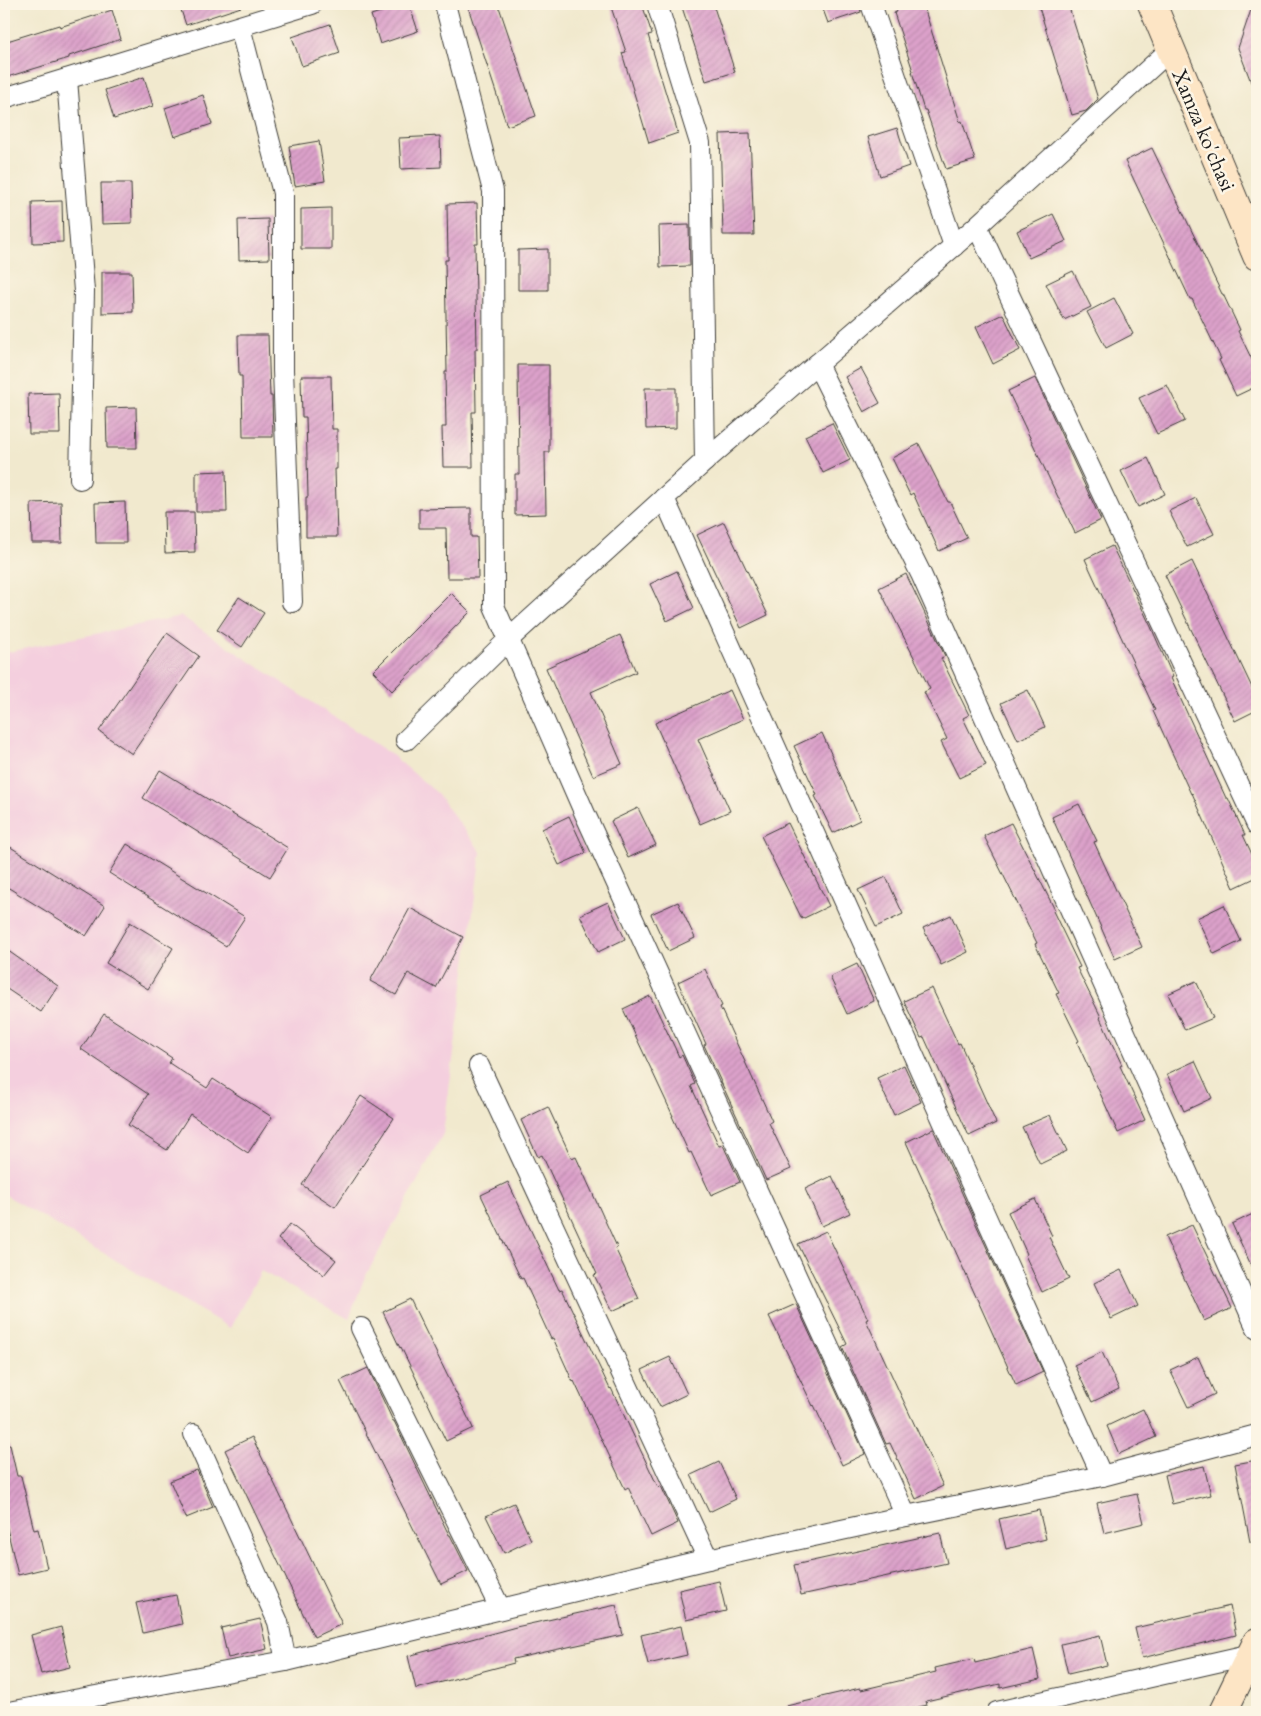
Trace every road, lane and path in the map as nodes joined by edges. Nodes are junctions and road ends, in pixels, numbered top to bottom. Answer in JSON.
{"nodes":[{"id":1,"x":312,"y":4,"type":"edge"},
{"id":2,"x":445,"y":4,"type":"edge"},
{"id":3,"x":658,"y":4,"type":"edge"},
{"id":4,"x":870,"y":4,"type":"edge"},
{"id":5,"x":1152,"y":4,"type":"edge"},
{"id":6,"x":240,"y":27,"type":"junction"},
{"id":7,"x":1171,"y":50,"type":"junction"},
{"id":8,"x":67,"y":79,"type":"junction"},
{"id":9,"x":4,"y":98,"type":"edge"},
{"id":10,"x":977,"y":226,"type":"junction"},
{"id":11,"x":954,"y":246,"type":"junction"},
{"id":12,"x":1257,"y":256,"type":"edge"},
{"id":13,"x":817,"y":364,"type":"junction"},
{"id":14,"x":705,"y":461,"type":"junction"},
{"id":15,"x":80,"y":479,"type":"dead end"},
{"id":16,"x":664,"y":498,"type":"junction"},
{"id":17,"x":292,"y":602,"type":"dead end"},
{"id":18,"x":509,"y":639,"type":"junction"},
{"id":19,"x":406,"y":740,"type":"dead end"},
{"id":20,"x":1257,"y":825,"type":"edge"},
{"id":21,"x":479,"y":1066,"type":"dead end"},
{"id":22,"x":361,"y":1328,"type":"dead end"},
{"id":23,"x":1257,"y":1329,"type":"edge"},
{"id":24,"x":194,"y":1434,"type":"dead end"},
{"id":25,"x":1257,"y":1435,"type":"edge"},
{"id":26,"x":1102,"y":1476,"type":"junction"},
{"id":27,"x":906,"y":1516,"type":"junction"},
{"id":28,"x":708,"y":1559,"type":"junction"},
{"id":29,"x":500,"y":1608,"type":"junction"},
{"id":30,"x":1255,"y":1648,"type":"edge"},
{"id":31,"x":286,"y":1661,"type":"junction"},
{"id":32,"x":9,"y":1712,"type":"edge"},
{"id":33,"x":997,"y":1712,"type":"edge"},
{"id":34,"x":1223,"y":1712,"type":"edge"}],
"edges":[{"from":1,"to":6,"type":"street"},
{"from":2,"to":18,"type":"street"},
{"from":3,"to":14,"type":"street"},
{"from":4,"to":11,"type":"street"},
{"from":5,"to":7,"type":"street","name":"Xamza ko'chasi"},
{"from":6,"to":8,"type":"street"},
{"from":6,"to":17,"type":"street"},
{"from":7,"to":10,"type":"street"},
{"from":7,"to":12,"type":"street","name":"Xamza ko'chasi"},
{"from":8,"to":9,"type":"street"},
{"from":8,"to":15,"type":"street"},
{"from":10,"to":11,"type":"street"},
{"from":10,"to":20,"type":"street"},
{"from":11,"to":13,"type":"street"},
{"from":13,"to":14,"type":"street"},
{"from":13,"to":23,"type":"street"},
{"from":14,"to":16,"type":"street"},
{"from":16,"to":18,"type":"street"},
{"from":16,"to":26,"type":"street"},
{"from":18,"to":19,"type":"street"},
{"from":18,"to":27,"type":"street"},
{"from":21,"to":28,"type":"street"},
{"from":22,"to":29,"type":"street"},
{"from":24,"to":31,"type":"street"},
{"from":25,"to":26,"type":"street"},
{"from":26,"to":27,"type":"street"},
{"from":27,"to":28,"type":"street"},
{"from":28,"to":29,"type":"street"},
{"from":29,"to":31,"type":"street"},
{"from":30,"to":33,"type":"street"},
{"from":30,"to":34,"type":"street"},
{"from":31,"to":32,"type":"street"}]}
